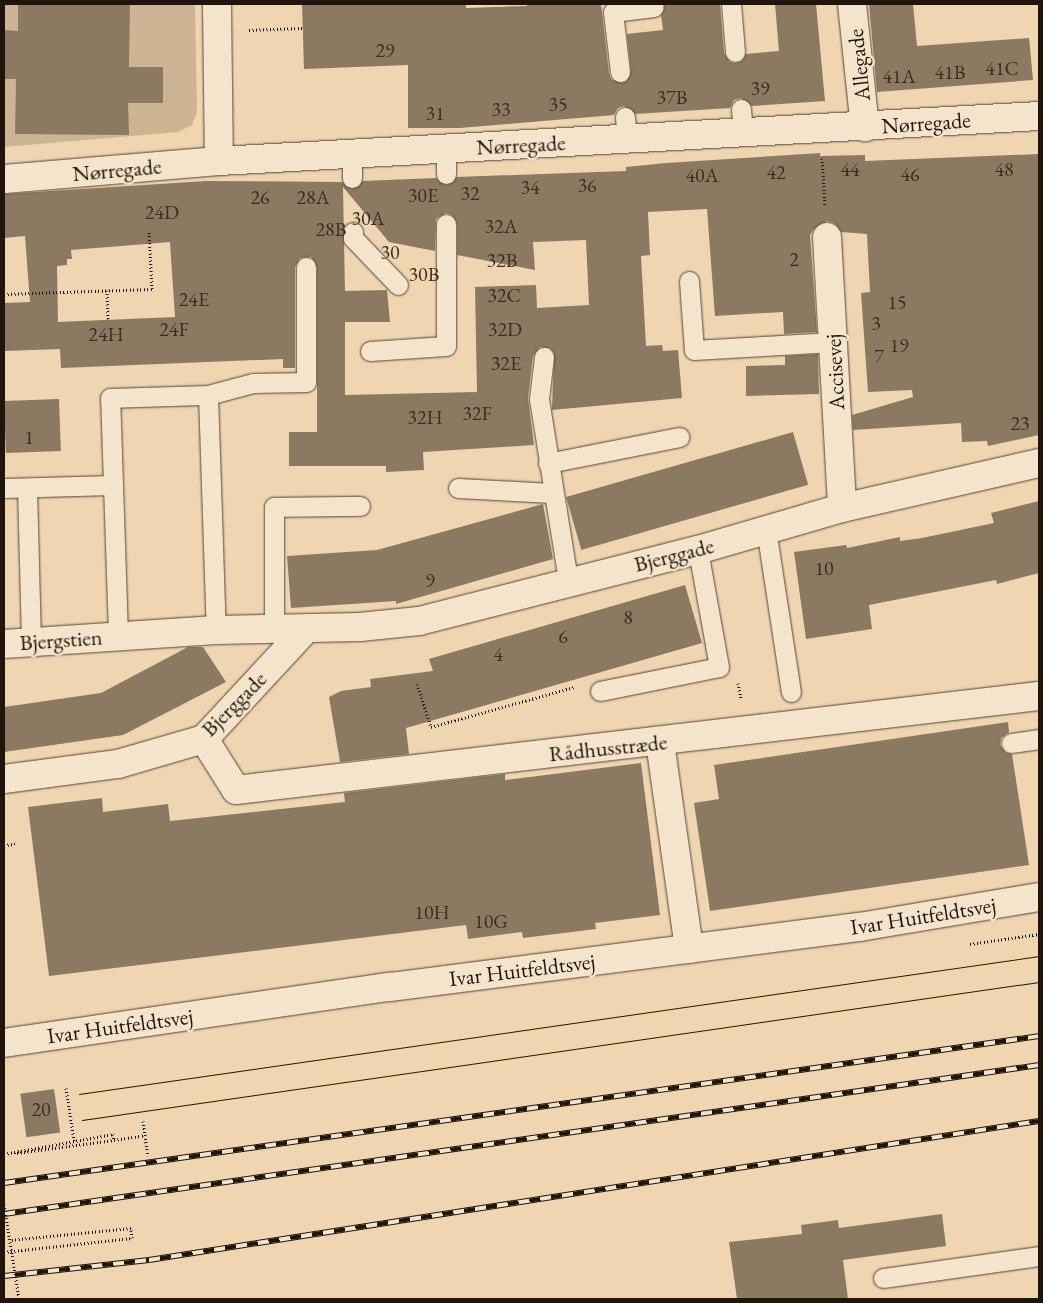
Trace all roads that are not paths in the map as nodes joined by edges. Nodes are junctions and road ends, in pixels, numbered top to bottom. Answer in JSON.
{"nodes":[{"id":1,"x":218,"y":4,"type":"edge"},
{"id":2,"x":731,"y":4,"type":"edge"},
{"id":3,"x":852,"y":4,"type":"edge"},
{"id":4,"x":654,"y":6,"type":"dead end"},
{"id":5,"x":736,"y":52,"type":"dead end"},
{"id":6,"x":620,"y":72,"type":"dead end"},
{"id":7,"x":1039,"y":116,"type":"edge"},
{"id":8,"x":865,"y":127,"type":"junction"},
{"id":9,"x":219,"y":161,"type":"junction"},
{"id":10,"x":4,"y":179,"type":"edge"},
{"id":11,"x":446,"y":224,"type":"dead end"},
{"id":12,"x":353,"y":232,"type":"dead end"},
{"id":13,"x":827,"y":237,"type":"road end"},
{"id":14,"x":306,"y":266,"type":"dead end"},
{"id":15,"x":690,"y":281,"type":"dead end"},
{"id":16,"x":398,"y":285,"type":"dead end"},
{"id":17,"x":833,"y":342,"type":"junction"},
{"id":18,"x":370,"y":351,"type":"dead end"},
{"id":19,"x":544,"y":357,"type":"dead end"},
{"id":20,"x":208,"y":395,"type":"junction"},
{"id":21,"x":678,"y":438,"type":"dead end"},
{"id":22,"x":548,"y":463,"type":"junction"},
{"id":23,"x":1039,"y":463,"type":"edge"},
{"id":24,"x":113,"y":485,"type":"junction"},
{"id":25,"x":4,"y":488,"type":"edge"},
{"id":26,"x":27,"y":488,"type":"junction"},
{"id":27,"x":458,"y":488,"type":"dead end"},
{"id":28,"x":552,"y":493,"type":"junction"},
{"id":29,"x":360,"y":506,"type":"dead end"},
{"id":30,"x":842,"y":508,"type":"junction"},
{"id":31,"x":766,"y":529,"type":"junction"},
{"id":32,"x":698,"y":550,"type":"junction"},
{"id":33,"x":568,"y":582,"type":"junction"},
{"id":34,"x":274,"y":629,"type":"junction"},
{"id":35,"x":306,"y":629,"type":"junction"},
{"id":36,"x":216,"y":630,"type":"junction"},
{"id":37,"x":118,"y":635,"type":"junction"},
{"id":38,"x":31,"y":642,"type":"junction"},
{"id":39,"x":4,"y":644,"type":"edge"},
{"id":40,"x":600,"y":691,"type":"road end"},
{"id":41,"x":791,"y":692,"type":"dead end"},
{"id":42,"x":1039,"y":696,"type":"edge"},
{"id":43,"x":204,"y":739,"type":"junction"},
{"id":44,"x":1039,"y":739,"type":"edge"},
{"id":45,"x":660,"y":742,"type":"junction"},
{"id":46,"x":1011,"y":743,"type":"dead end"},
{"id":47,"x":4,"y":779,"type":"edge"},
{"id":48,"x":1039,"y":897,"type":"edge"},
{"id":49,"x":690,"y":948,"type":"junction"},
{"id":50,"x":4,"y":1043,"type":"edge"},
{"id":51,"x":1039,"y":1256,"type":"edge"},
{"id":52,"x":883,"y":1278,"type":"dead end"}],
"edges":[{"from":1,"to":9,"type":"street"},
{"from":2,"to":5,"type":"lane"},
{"from":3,"to":8,"type":"street","name":"Allegade"},
{"from":4,"to":6,"type":"lane"},
{"from":7,"to":8,"type":"street","name":"Nørregade"},
{"from":8,"to":9,"type":"street","name":"Nørregade"},
{"from":9,"to":10,"type":"street","name":"Nørregade"},
{"from":11,"to":18,"type":"lane"},
{"from":12,"to":16,"type":"lane"},
{"from":13,"to":17,"type":"street","name":"Accisevej"},
{"from":14,"to":20,"type":"lane"},
{"from":15,"to":17,"type":"lane"},
{"from":17,"to":30,"type":"street","name":"Accisevej"},
{"from":19,"to":22,"type":"lane"},
{"from":20,"to":24,"type":"lane"},
{"from":20,"to":36,"type":"lane"},
{"from":21,"to":22,"type":"lane"},
{"from":22,"to":28,"type":"lane"},
{"from":23,"to":30,"type":"street","name":"Bjerggade"},
{"from":24,"to":26,"type":"lane"},
{"from":24,"to":37,"type":"lane"},
{"from":25,"to":26,"type":"lane"},
{"from":26,"to":38,"type":"lane"},
{"from":27,"to":28,"type":"lane"},
{"from":28,"to":33,"type":"lane"},
{"from":29,"to":34,"type":"lane"},
{"from":30,"to":31,"type":"street","name":"Bjerggade"},
{"from":31,"to":32,"type":"street","name":"Bjerggade"},
{"from":31,"to":41,"type":"lane"},
{"from":32,"to":33,"type":"street","name":"Bjerggade"},
{"from":32,"to":40,"type":"lane"},
{"from":33,"to":35,"type":"street","name":"Bjerggade"},
{"from":34,"to":35,"type":"street","name":"Bjerggade"},
{"from":34,"to":36,"type":"street","name":"Bjerggade"},
{"from":35,"to":43,"type":"street","name":"Bjerggade"},
{"from":36,"to":37,"type":"street","name":"Bjerggade"},
{"from":37,"to":38,"type":"street","name":"Bjergstien"},
{"from":38,"to":39,"type":"street","name":"Bjergstien"},
{"from":42,"to":45,"type":"street","name":"Rådhusstræde"},
{"from":43,"to":45,"type":"street","name":"Rådhusstræde"},
{"from":43,"to":47,"type":"street","name":"Bjerggade"},
{"from":44,"to":46,"type":"lane"},
{"from":45,"to":49,"type":"street"},
{"from":48,"to":49,"type":"street","name":"Ivar Huitfeldtsvej"},
{"from":49,"to":50,"type":"street","name":"Ivar Huitfeldtsvej"},
{"from":51,"to":52,"type":"lane"}]}
